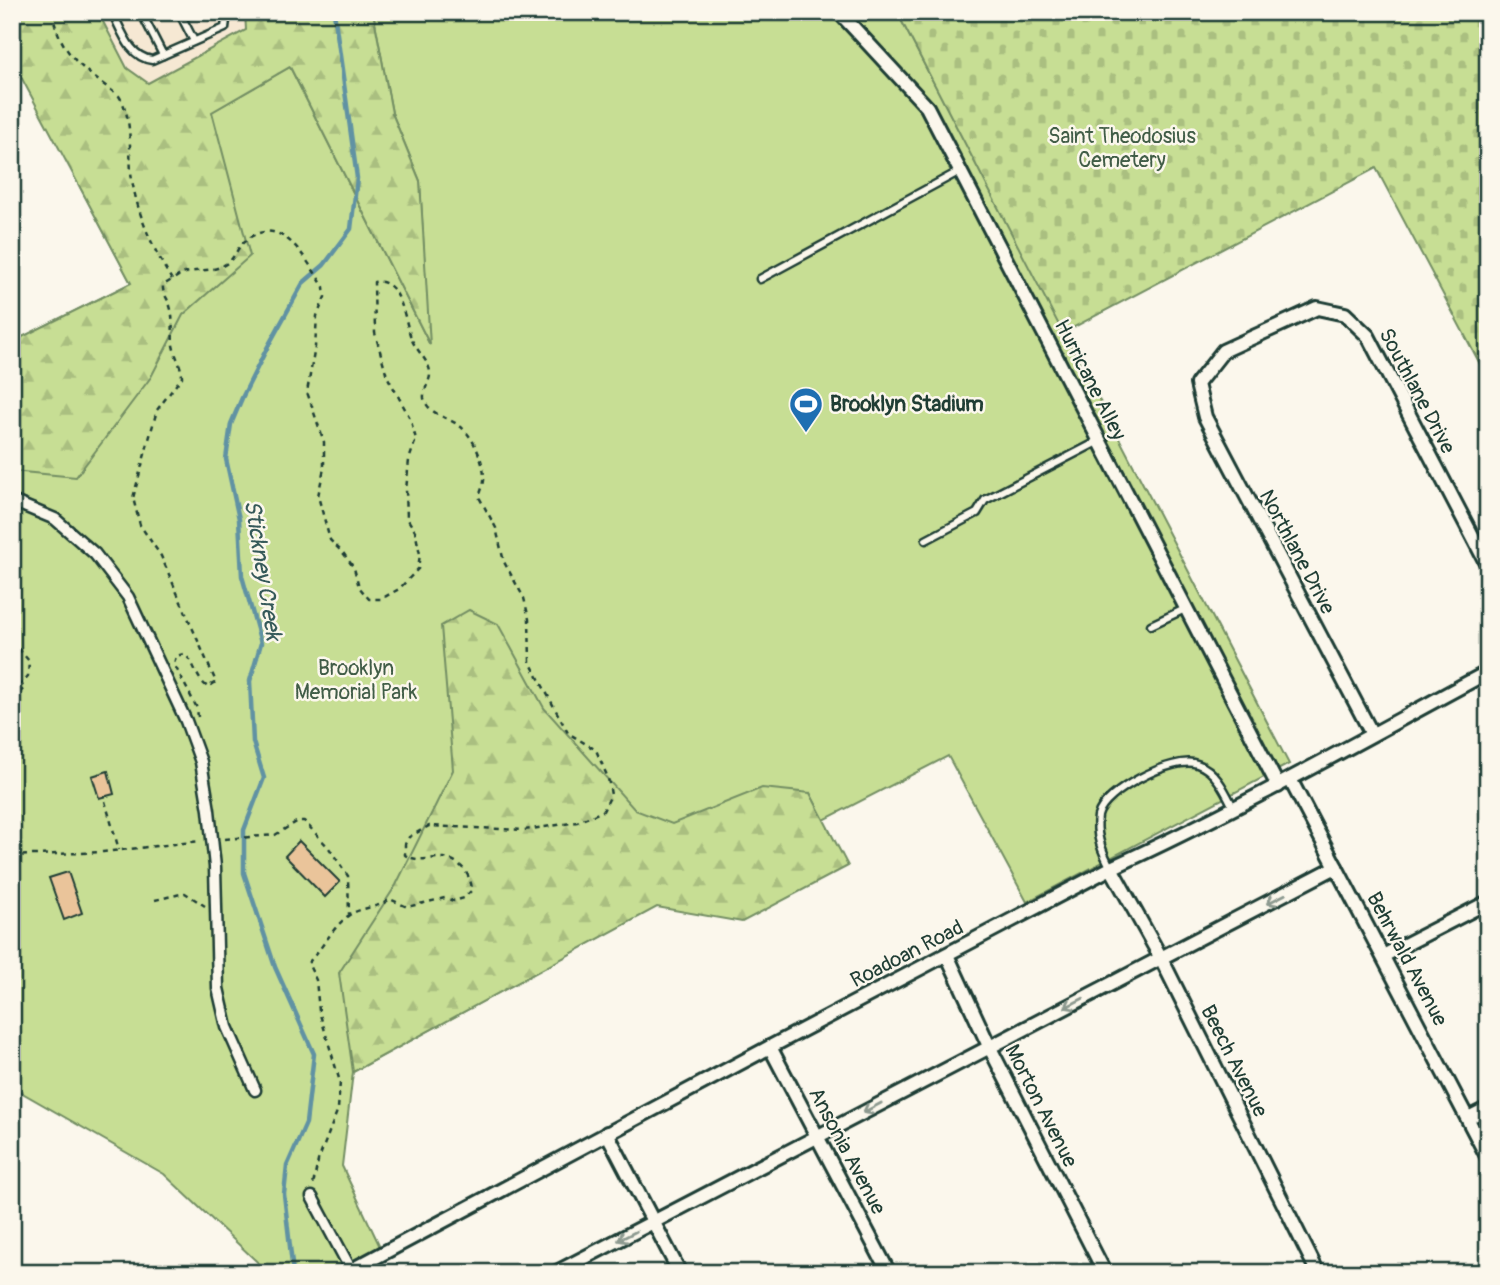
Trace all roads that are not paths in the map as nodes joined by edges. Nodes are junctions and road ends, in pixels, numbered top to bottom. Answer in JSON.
{"nodes":[{"id":1,"x":112,"y":12,"type":"edge"},
{"id":2,"x":141,"y":12,"type":"edge"},
{"id":3,"x":179,"y":12,"type":"edge"},
{"id":4,"x":227,"y":12,"type":"edge"},
{"id":5,"x":839,"y":12,"type":"edge"},
{"id":6,"x":194,"y":41,"type":"junction"},
{"id":7,"x":163,"y":55,"type":"junction"},
{"id":8,"x":960,"y":171,"type":"junction"},
{"id":9,"x":760,"y":279,"type":"dead end"},
{"id":10,"x":1345,"y":314,"type":"joint"},
{"id":11,"x":1100,"y":440,"type":"junction"},
{"id":12,"x":12,"y":501,"type":"edge"},
{"id":13,"x":926,"y":540,"type":"dead end"},
{"id":14,"x":1488,"y":566,"type":"edge"},
{"id":15,"x":1187,"y":608,"type":"junction"},
{"id":16,"x":1152,"y":625,"type":"dead end"},
{"id":17,"x":1488,"y":672,"type":"edge"},
{"id":18,"x":1372,"y":734,"type":"junction"},
{"id":19,"x":1284,"y":783,"type":"junction"},
{"id":20,"x":1234,"y":809,"type":"junction"},
{"id":21,"x":1336,"y":867,"type":"junction"},
{"id":22,"x":1111,"y":869,"type":"junction"},
{"id":23,"x":1488,"y":902,"type":"edge"},
{"id":24,"x":947,"y":955,"type":"junction"},
{"id":25,"x":1383,"y":956,"type":"junction"},
{"id":26,"x":1161,"y":958,"type":"junction"},
{"id":27,"x":989,"y":1046,"type":"junction"},
{"id":28,"x":770,"y":1047,"type":"junction"},
{"id":29,"x":255,"y":1090,"type":"dead end"},
{"id":30,"x":1488,"y":1108,"type":"edge"},
{"id":31,"x":1468,"y":1118,"type":"junction"},
{"id":32,"x":607,"y":1133,"type":"junction"},
{"id":33,"x":818,"y":1137,"type":"junction"},
{"id":34,"x":1488,"y":1158,"type":"edge"},
{"id":35,"x":312,"y":1197,"type":"road end"},
{"id":36,"x":654,"y":1221,"type":"junction"},
{"id":37,"x":350,"y":1272,"type":"edge"},
{"id":38,"x":555,"y":1273,"type":"edge"},
{"id":39,"x":680,"y":1273,"type":"edge"},
{"id":40,"x":888,"y":1273,"type":"edge"},
{"id":41,"x":1105,"y":1273,"type":"edge"},
{"id":42,"x":1318,"y":1273,"type":"edge"}],
"edges":[{"from":1,"to":7,"type":"lane"},
{"from":2,"to":7,"type":"lane"},
{"from":3,"to":6,"type":"lane"},
{"from":4,"to":6,"type":"lane"},
{"from":5,"to":8,"type":"street","name":"Hurricane Alley"},
{"from":6,"to":7,"type":"lane"},
{"from":8,"to":9,"type":"lane"},
{"from":8,"to":11,"type":"street","name":"Hurricane Alley"},
{"from":10,"to":14,"type":"street","name":"Southlane Drive"},
{"from":10,"to":18,"type":"street","name":"Northlane Drive"},
{"from":11,"to":13,"type":"lane"},
{"from":11,"to":15,"type":"street","name":"Hurricane Alley"},
{"from":12,"to":29,"type":"street"},
{"from":15,"to":16,"type":"lane"},
{"from":15,"to":19,"type":"street","name":"Hurricane Alley"},
{"from":17,"to":18,"type":"street","name":"Roadoan Road"},
{"from":18,"to":19,"type":"street","name":"Roadoan Road"},
{"from":19,"to":20,"type":"street","name":"Roadoan Road"},
{"from":19,"to":21,"type":"street","name":"Behrwald Avenue"},
{"from":20,"to":22,"type":"street","name":"Roadoan Road"},
{"from":20,"to":22,"type":"lane"},
{"from":21,"to":25,"type":"street","name":"Behrwald Avenue"},
{"from":21,"to":26,"type":"street","one_way":true},
{"from":22,"to":24,"type":"street","name":"Roadoan Road"},
{"from":22,"to":26,"type":"street","name":"Beech Avenue"},
{"from":23,"to":25,"type":"street"},
{"from":24,"to":27,"type":"street","name":"Morton Avenue"},
{"from":24,"to":28,"type":"street","name":"Roadoan Road"},
{"from":25,"to":31,"type":"street","name":"Behrwald Avenue"},
{"from":26,"to":27,"type":"street","one_way":true},
{"from":26,"to":42,"type":"street","name":"Beech Avenue"},
{"from":27,"to":33,"type":"street","one_way":true},
{"from":27,"to":41,"type":"street","name":"Morton Avenue"},
{"from":28,"to":32,"type":"street","name":"Roadoan Road"},
{"from":28,"to":33,"type":"street","name":"Ansonia Avenue"},
{"from":30,"to":31,"type":"street"},
{"from":31,"to":34,"type":"street","name":"Behrwald Avenue"},
{"from":32,"to":36,"type":"street"},
{"from":32,"to":37,"type":"street","name":"Roadoan Road"},
{"from":33,"to":36,"type":"street"},
{"from":33,"to":40,"type":"street","name":"Ansonia Avenue"},
{"from":35,"to":37,"type":"street"},
{"from":36,"to":38,"type":"street","one_way":true},
{"from":36,"to":39,"type":"street"}]}
